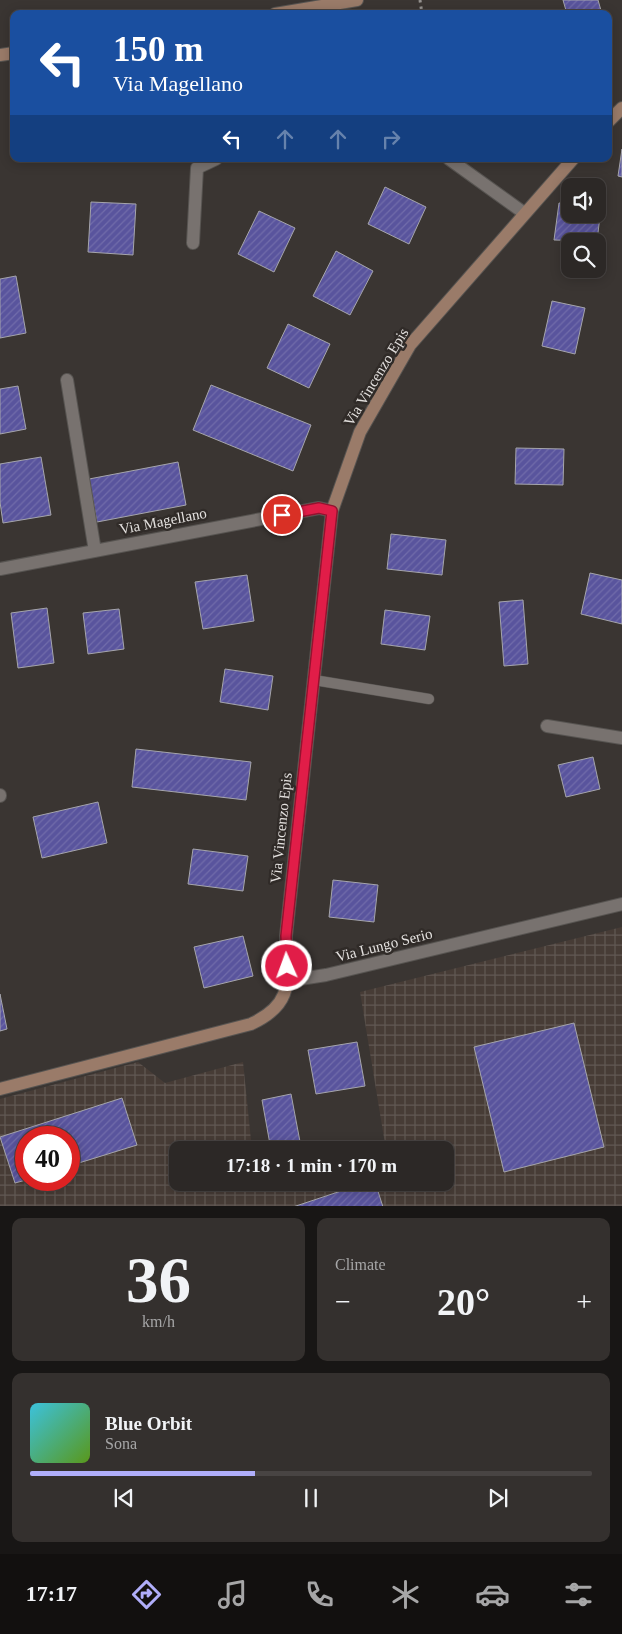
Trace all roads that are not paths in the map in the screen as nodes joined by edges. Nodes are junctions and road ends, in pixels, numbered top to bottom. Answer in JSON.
{"nodes":[{"id":1,"x":357,"y":0,"type":"edge"},
{"id":2,"x":298,"y":10,"type":"edge"},
{"id":3,"x":622,"y":108,"type":"edge"},
{"id":4,"x":612,"y":118,"type":"edge"},
{"id":5,"x":210,"y":162,"type":"edge"},
{"id":6,"x":453,"y":162,"type":"edge"},
{"id":7,"x":570,"y":162,"type":"edge"},
{"id":8,"x":524,"y":213,"type":"junction"},
{"id":9,"x":193,"y":243,"type":"dead end"},
{"id":10,"x":67,"y":380,"type":"dead end"},
{"id":11,"x":332,"y":511,"type":"junction"},
{"id":12,"x":95,"y":551,"type":"junction"},
{"id":13,"x":0,"y":569,"type":"edge"},
{"id":14,"x":314,"y":680,"type":"junction"},
{"id":15,"x":429,"y":699,"type":"dead end"},
{"id":16,"x":547,"y":726,"type":"dead end"},
{"id":17,"x":622,"y":738,"type":"edge"},
{"id":18,"x":622,"y":904,"type":"edge"},
{"id":19,"x":287,"y":981,"type":"junction"},
{"id":20,"x":0,"y":1089,"type":"edge"}],
"edges":[{"from":1,"to":2,"type":"street"},
{"from":3,"to":4,"type":"street"},
{"from":5,"to":9,"type":"street"},
{"from":6,"to":8,"type":"street"},
{"from":7,"to":8,"type":"street","name":"Via Vincenzo Epis"},
{"from":8,"to":11,"type":"street","name":"Via Vincenzo Epis"},
{"from":10,"to":12,"type":"street"},
{"from":11,"to":12,"type":"street","name":"Via Magellano"},
{"from":11,"to":14,"type":"street","name":"Via Vincenzo Epis"},
{"from":12,"to":13,"type":"street","name":"Via Magellano"},
{"from":14,"to":15,"type":"lane"},
{"from":14,"to":19,"type":"street","name":"Via Vincenzo Epis"},
{"from":16,"to":17,"type":"street"},
{"from":18,"to":19,"type":"street","name":"Via Lungo Serio"},
{"from":19,"to":20,"type":"street"}]}
